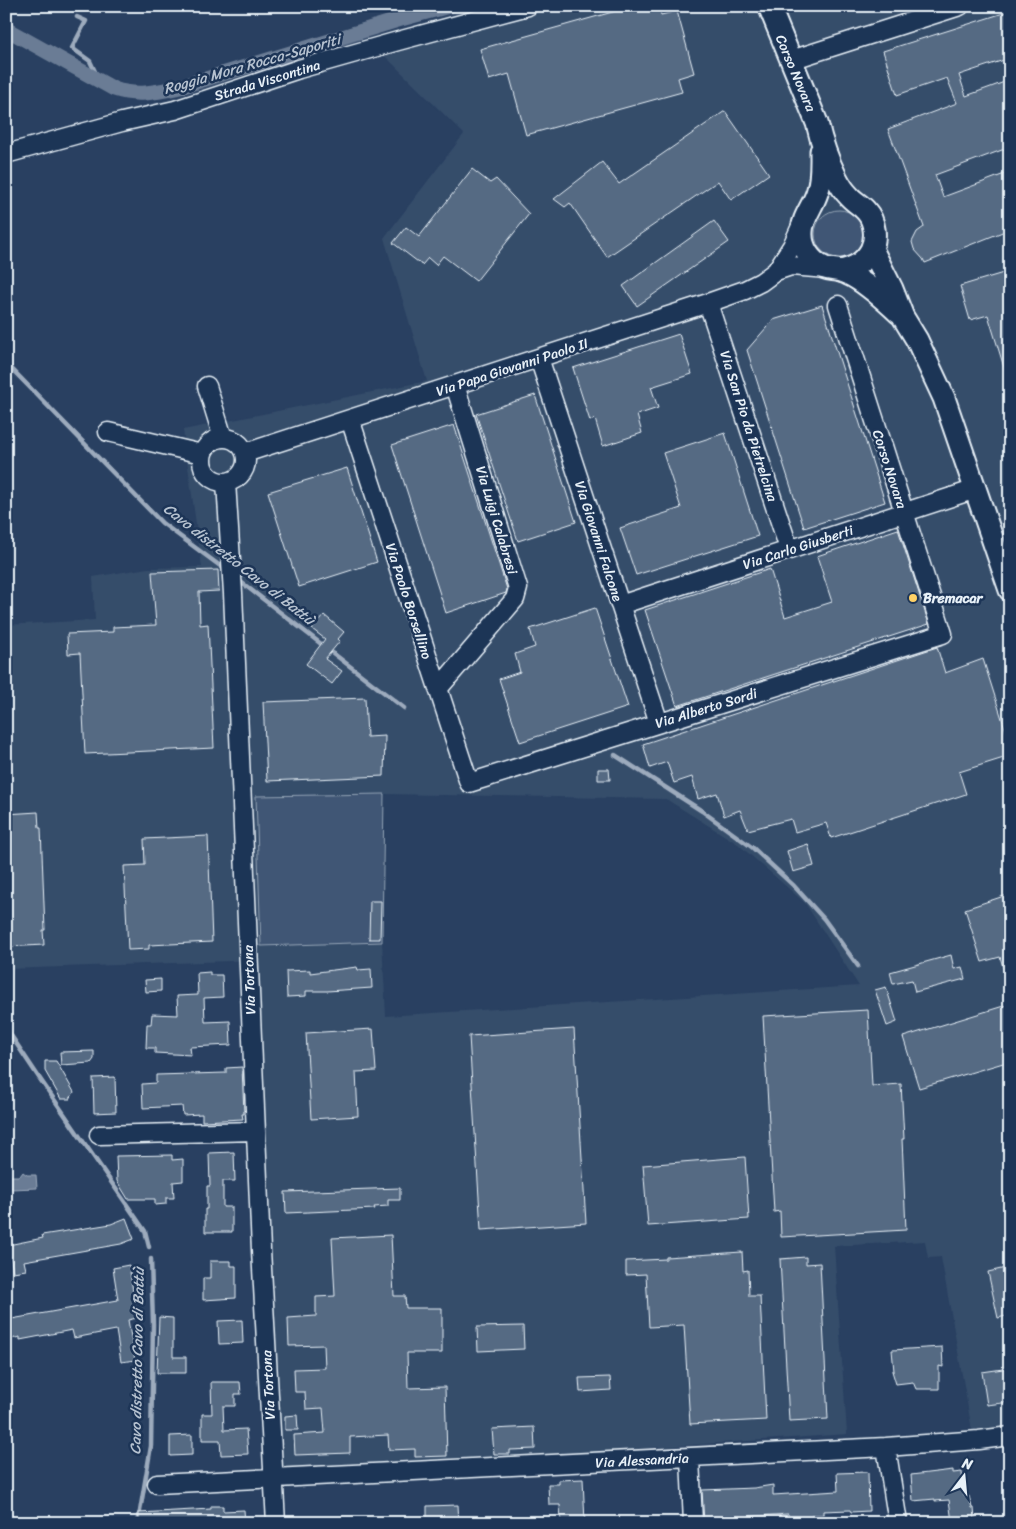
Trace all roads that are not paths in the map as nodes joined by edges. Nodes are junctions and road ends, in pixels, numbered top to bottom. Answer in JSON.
{"nodes":[{"id":1,"x":528,"y":6,"type":"edge"},
{"id":2,"x":768,"y":6,"type":"edge"},
{"id":3,"x":960,"y":6,"type":"edge"},
{"id":4,"x":791,"y":60,"type":"junction"},
{"id":5,"x":822,"y":141,"type":"junction"},
{"id":6,"x":6,"y":154,"type":"edge"},
{"id":7,"x":859,"y":204,"type":"junction"},
{"id":8,"x":807,"y":216,"type":"junction"},
{"id":9,"x":872,"y":249,"type":"junction"},
{"id":10,"x":834,"y":270,"type":"junction"},
{"id":11,"x":776,"y":271,"type":"junction"},
{"id":12,"x":708,"y":304,"type":"junction"},
{"id":13,"x":838,"y":305,"type":"dead end"},
{"id":14,"x":903,"y":317,"type":"junction"},
{"id":15,"x":539,"y":358,"type":"junction"},
{"id":16,"x":455,"y":385,"type":"junction"},
{"id":17,"x":207,"y":386,"type":"dead end"},
{"id":18,"x":350,"y":419,"type":"junction"},
{"id":19,"x":108,"y":432,"type":"dead end"},
{"id":20,"x":223,"y":438,"type":"junction"},
{"id":21,"x":245,"y":453,"type":"junction"},
{"id":22,"x":202,"y":454,"type":"junction"},
{"id":23,"x":226,"y":482,"type":"junction"},
{"id":24,"x":976,"y":489,"type":"junction"},
{"id":25,"x":904,"y":513,"type":"junction"},
{"id":26,"x":789,"y":549,"type":"junction"},
{"id":27,"x":1010,"y":590,"type":"edge"},
{"id":28,"x":620,"y":605,"type":"junction"},
{"id":29,"x":943,"y":634,"type":"joint"},
{"id":30,"x":438,"y":689,"type":"junction"},
{"id":31,"x":659,"y":723,"type":"junction"},
{"id":32,"x":469,"y":783,"type":"joint"},
{"id":33,"x":256,"y":1130,"type":"junction"},
{"id":34,"x":99,"y":1135,"type":"dead end"},
{"id":35,"x":1010,"y":1436,"type":"edge"},
{"id":36,"x":886,"y":1447,"type":"junction"},
{"id":37,"x":690,"y":1458,"type":"junction"},
{"id":38,"x":274,"y":1478,"type":"junction"},
{"id":39,"x":157,"y":1484,"type":"dead end"},
{"id":40,"x":276,"y":1523,"type":"edge"},
{"id":41,"x":693,"y":1523,"type":"edge"},
{"id":42,"x":898,"y":1523,"type":"edge"}],
"edges":[{"from":1,"to":6,"type":"street","name":"Strada Viscontina"},
{"from":2,"to":4,"type":"main road","name":"Corso Novara"},
{"from":3,"to":4,"type":"street"},
{"from":4,"to":5,"type":"main road","name":"Corso Novara"},
{"from":5,"to":7,"type":"main road","name":"Corso Novara"},
{"from":5,"to":8,"type":"main road","name":"Corso Novara"},
{"from":7,"to":8,"type":"main road"},
{"from":7,"to":9,"type":"main road","name":"Corso Novara"},
{"from":8,"to":10,"type":"main road","name":"Corso Novara"},
{"from":8,"to":11,"type":"street","name":"Via Papa Giovanni Paolo II"},
{"from":9,"to":10,"type":"main road"},
{"from":9,"to":14,"type":"main road","name":"Corso Novara"},
{"from":10,"to":11,"type":"street","name":"Via Papa Giovanni Paolo II"},
{"from":10,"to":14,"type":"main road","name":"Corso Novara"},
{"from":11,"to":12,"type":"street","name":"Via Papa Giovanni Paolo II"},
{"from":12,"to":15,"type":"street","name":"Via Papa Giovanni Paolo II"},
{"from":12,"to":26,"type":"street","name":"Via San Pio da Pietrelcina"},
{"from":13,"to":25,"type":"street","name":"Corso Novara"},
{"from":14,"to":24,"type":"main road","name":"Corso Novara"},
{"from":15,"to":16,"type":"street","name":"Via Papa Giovanni Paolo II"},
{"from":15,"to":28,"type":"street","name":"Via Giovanni Falcone"},
{"from":16,"to":18,"type":"street","name":"Via Papa Giovanni Paolo II"},
{"from":16,"to":30,"type":"street","name":"Via Luigi Calabresi"},
{"from":17,"to":20,"type":"street"},
{"from":18,"to":21,"type":"street","name":"Via Papa Giovanni Paolo II"},
{"from":18,"to":30,"type":"street","name":"Via Paolo Borsellino"},
{"from":19,"to":22,"type":"street"},
{"from":20,"to":21,"type":"street"},
{"from":20,"to":22,"type":"street"},
{"from":21,"to":23,"type":"street"},
{"from":22,"to":23,"type":"street"},
{"from":23,"to":33,"type":"street","name":"Via Tortona"},
{"from":24,"to":25,"type":"street","name":"Via Carlo Giusberti"},
{"from":24,"to":27,"type":"main road","name":"Corso Novara"},
{"from":25,"to":26,"type":"street","name":"Via Carlo Giusberti"},
{"from":25,"to":29,"type":"street","name":"Corso Novara"},
{"from":26,"to":28,"type":"street","name":"Via Carlo Giusberti"},
{"from":28,"to":31,"type":"street","name":"Via Giovanni Falcone"},
{"from":29,"to":31,"type":"street","name":"Via Alberto Sordi"},
{"from":30,"to":32,"type":"street","name":"Via Paolo Borsellino"},
{"from":31,"to":32,"type":"street","name":"Via Alberto Sordi"},
{"from":33,"to":34,"type":"street"},
{"from":33,"to":38,"type":"street","name":"Via Tortona"},
{"from":35,"to":36,"type":"street","name":"Via Alessandria"},
{"from":36,"to":37,"type":"street","name":"Via Alessandria"},
{"from":36,"to":42,"type":"street"},
{"from":37,"to":38,"type":"street","name":"Via Alessandria"},
{"from":37,"to":41,"type":"street"},
{"from":38,"to":39,"type":"street","name":"Via Alessandria"},
{"from":38,"to":40,"type":"street","name":"Via Tortona"}]}
